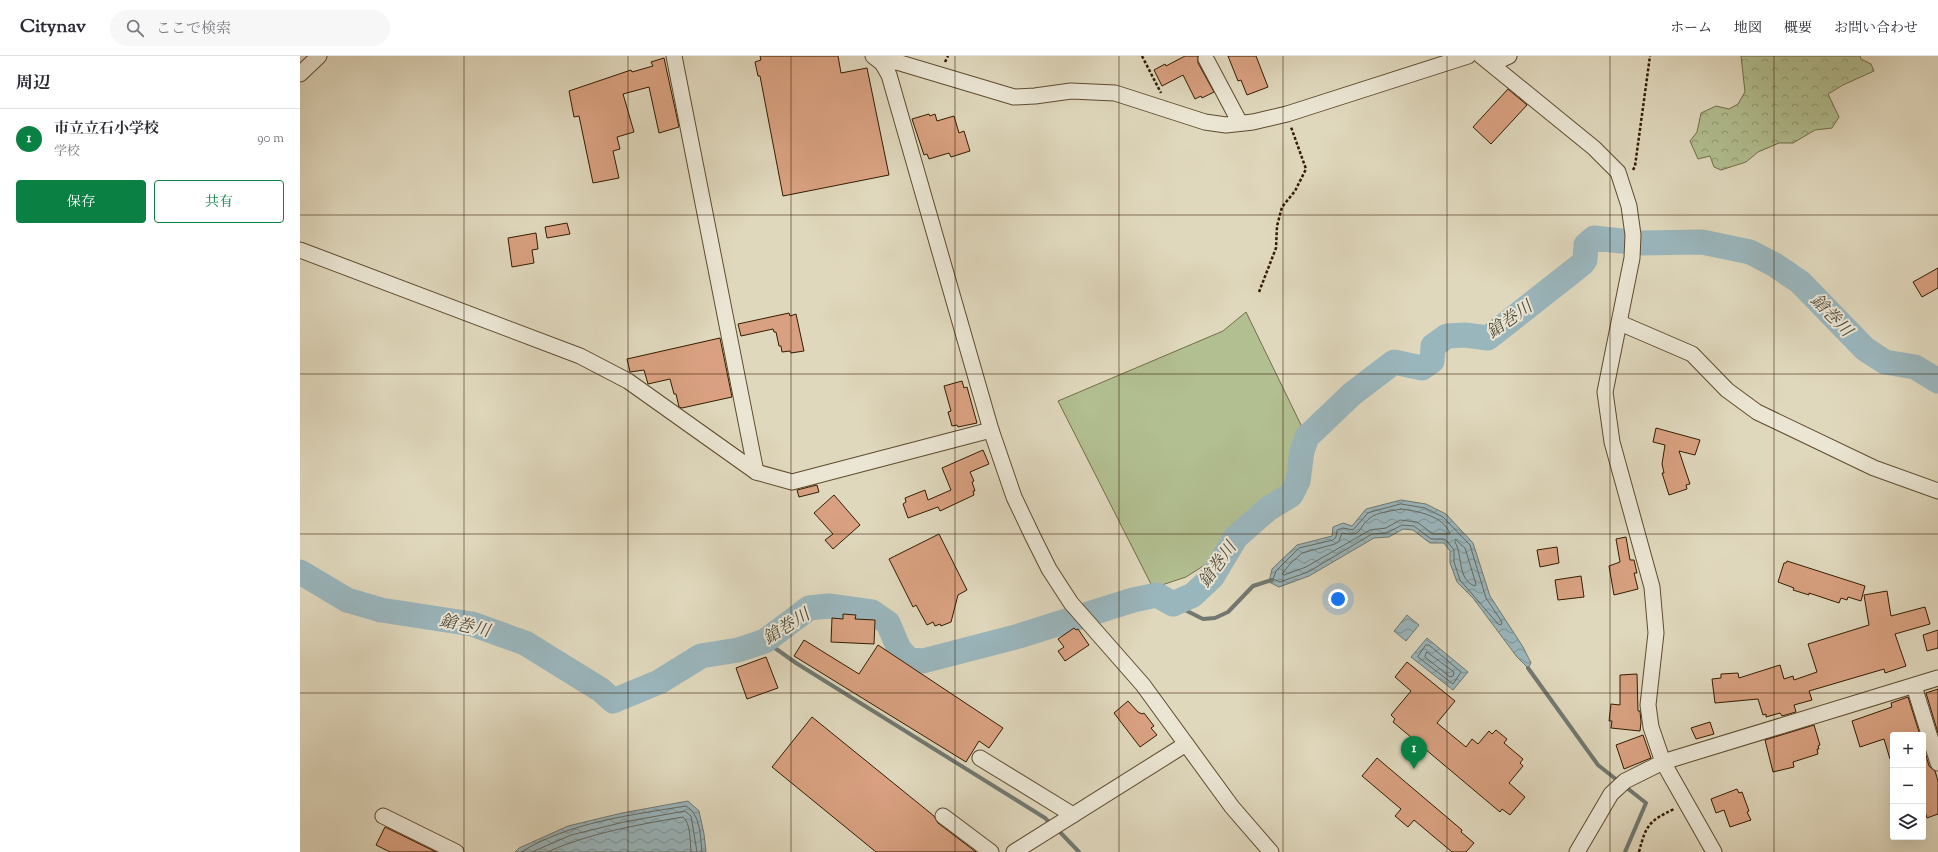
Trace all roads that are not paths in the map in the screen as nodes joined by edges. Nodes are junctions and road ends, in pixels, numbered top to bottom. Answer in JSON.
{"nodes":[{"id":1,"x":319,"y":56,"type":"edge"},
{"id":2,"x":674,"y":56,"type":"edge"},
{"id":3,"x":1468,"y":56,"type":"edge"},
{"id":4,"x":1509,"y":56,"type":"edge"},
{"id":5,"x":1206,"y":58,"type":"dead end"},
{"id":6,"x":877,"y":60,"type":"edge"},
{"id":7,"x":1487,"y":60,"type":"edge"},
{"id":8,"x":300,"y":74,"type":"edge"},
{"id":9,"x":1240,"y":124,"type":"junction"},
{"id":10,"x":300,"y":250,"type":"edge"},
{"id":11,"x":1620,"y":323,"type":"junction"},
{"id":12,"x":991,"y":430,"type":"junction"},
{"id":13,"x":756,"y":472,"type":"junction"},
{"id":14,"x":1938,"y":491,"type":"edge"},
{"id":15,"x":1938,"y":678,"type":"edge"},
{"id":16,"x":1914,"y":686,"type":"junction"},
{"id":17,"x":1186,"y":744,"type":"junction"},
{"id":18,"x":980,"y":758,"type":"dead end"},
{"id":19,"x":1663,"y":762,"type":"junction"},
{"id":20,"x":1938,"y":763,"type":"edge"},
{"id":21,"x":1073,"y":815,"type":"junction"},
{"id":22,"x":383,"y":816,"type":"dead end"},
{"id":23,"x":943,"y":816,"type":"dead end"},
{"id":24,"x":456,"y":852,"type":"edge"},
{"id":25,"x":991,"y":852,"type":"edge"},
{"id":26,"x":1014,"y":852,"type":"edge"},
{"id":27,"x":1271,"y":852,"type":"edge"},
{"id":28,"x":1577,"y":852,"type":"edge"},
{"id":29,"x":1714,"y":852,"type":"edge"}],
"edges":[{"from":1,"to":8,"type":"street"},
{"from":2,"to":13,"type":"street"},
{"from":3,"to":9,"type":"street"},
{"from":4,"to":7,"type":"street"},
{"from":5,"to":9,"type":"street"},
{"from":6,"to":9,"type":"street"},
{"from":6,"to":12,"type":"street"},
{"from":7,"to":11,"type":"street"},
{"from":10,"to":13,"type":"street"},
{"from":11,"to":14,"type":"street"},
{"from":11,"to":19,"type":"street"},
{"from":12,"to":13,"type":"street"},
{"from":12,"to":17,"type":"street"},
{"from":15,"to":16,"type":"street"},
{"from":16,"to":19,"type":"street"},
{"from":16,"to":20,"type":"street"},
{"from":17,"to":21,"type":"street"},
{"from":17,"to":27,"type":"street"},
{"from":18,"to":21,"type":"street"},
{"from":19,"to":28,"type":"street"},
{"from":19,"to":29,"type":"street"},
{"from":21,"to":26,"type":"street"},
{"from":22,"to":24,"type":"street"},
{"from":23,"to":25,"type":"street"}]}
